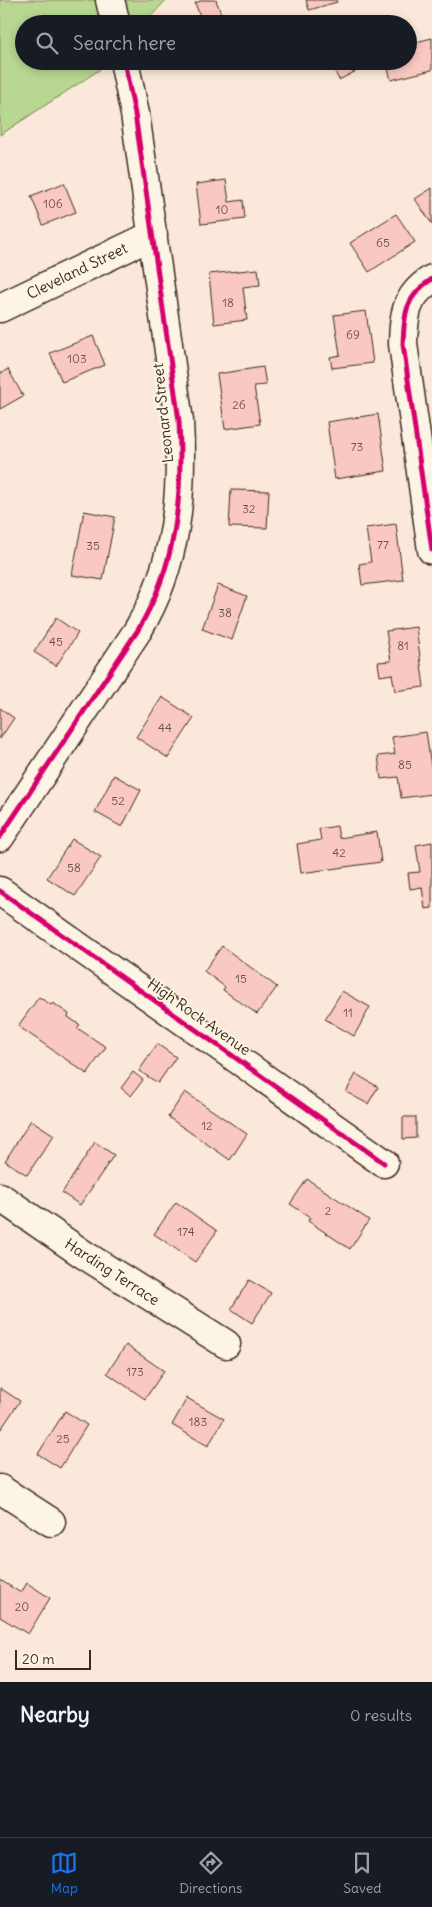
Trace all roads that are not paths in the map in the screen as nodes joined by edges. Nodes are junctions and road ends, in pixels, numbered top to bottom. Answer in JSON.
{"nodes":[{"id":1,"x":110,"y":0,"type":"edge"},
{"id":2,"x":114,"y":15,"type":"edge"},
{"id":3,"x":126,"y":70,"type":"edge"},
{"id":4,"x":153,"y":235,"type":"junction"},
{"id":5,"x":432,"y":279,"type":"edge"},
{"id":6,"x":0,"y":308,"type":"edge"},
{"id":7,"x":432,"y":550,"type":"edge"},
{"id":8,"x":0,"y":837,"type":"edge"},
{"id":9,"x":0,"y":891,"type":"edge"},
{"id":10,"x":384,"y":1164,"type":"dead end"},
{"id":11,"x":0,"y":1197,"type":"edge"},
{"id":12,"x":226,"y":1344,"type":"dead end"},
{"id":13,"x":0,"y":1489,"type":"edge"},
{"id":14,"x":51,"y":1522,"type":"dead end"}],
"edges":[{"from":1,"to":2,"type":"street"},
{"from":3,"to":4,"type":"street","name":"Leonard Street"},
{"from":4,"to":6,"type":"street","name":"Cleveland Street"},
{"from":4,"to":8,"type":"street","name":"Leonard Street"},
{"from":5,"to":7,"type":"street"},
{"from":9,"to":10,"type":"street","name":"High Rock Avenue"},
{"from":11,"to":12,"type":"street","name":"Harding Terrace"},
{"from":13,"to":14,"type":"street"}]}
